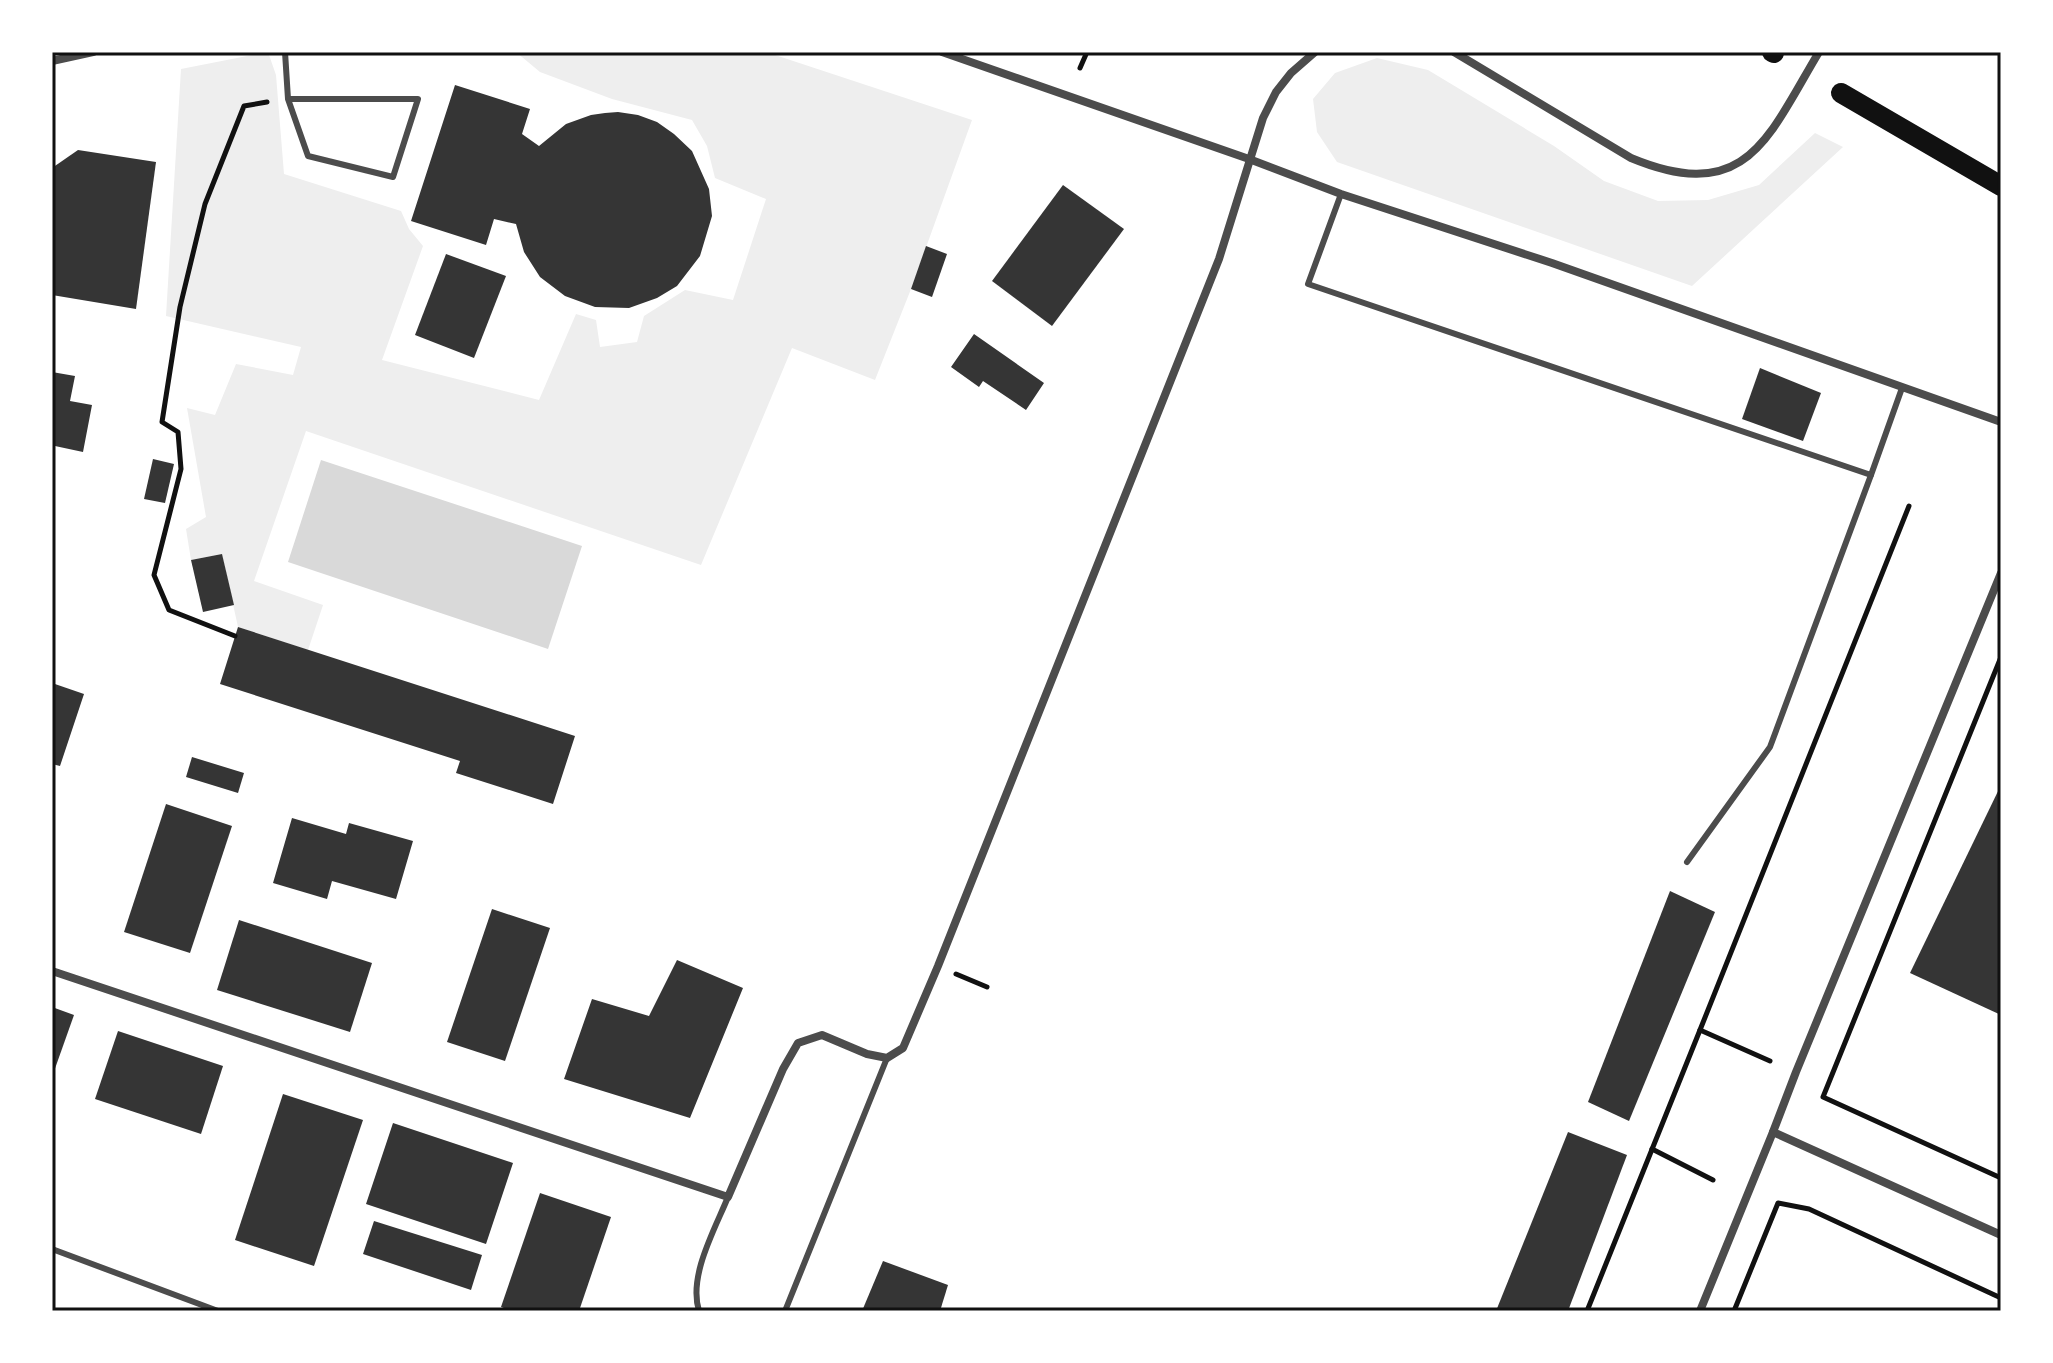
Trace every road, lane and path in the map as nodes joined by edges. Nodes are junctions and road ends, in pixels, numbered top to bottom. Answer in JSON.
{"nodes":[{"id":1,"x":93,"y":52,"type":"edge"},
{"id":2,"x":285,"y":52,"type":"edge"},
{"id":3,"x":942,"y":52,"type":"edge"},
{"id":4,"x":1087,"y":52,"type":"edge"},
{"id":5,"x":1315,"y":52,"type":"edge"},
{"id":6,"x":1454,"y":52,"type":"edge"},
{"id":7,"x":1819,"y":52,"type":"edge"},
{"id":8,"x":52,"y":61,"type":"edge"},
{"id":9,"x":1080,"y":68,"type":"dead end"},
{"id":10,"x":1841,"y":93,"type":"dead end"},
{"id":11,"x":288,"y":99,"type":"junction"},
{"id":12,"x":1249,"y":159,"type":"junction"},
{"id":13,"x":2001,"y":186,"type":"edge"},
{"id":14,"x":1341,"y":194,"type":"junction"},
{"id":15,"x":1902,"y":388,"type":"junction"},
{"id":16,"x":2001,"y":422,"type":"edge"},
{"id":17,"x":1871,"y":475,"type":"junction"},
{"id":18,"x":1909,"y":506,"type":"dead end"},
{"id":19,"x":2001,"y":573,"type":"edge"},
{"id":20,"x":235,"y":636,"type":"dead end"},
{"id":21,"x":2001,"y":657,"type":"edge"},
{"id":22,"x":1687,"y":862,"type":"dead end"},
{"id":23,"x":52,"y":971,"type":"edge"},
{"id":24,"x":951,"y":972,"type":"dead end"},
{"id":25,"x":987,"y":987,"type":"dead end"},
{"id":26,"x":1700,"y":1030,"type":"junction"},
{"id":27,"x":887,"y":1058,"type":"junction"},
{"id":28,"x":1770,"y":1061,"type":"dead end"},
{"id":29,"x":1773,"y":1132,"type":"junction"},
{"id":30,"x":1652,"y":1149,"type":"junction"},
{"id":31,"x":2001,"y":1178,"type":"edge"},
{"id":32,"x":1713,"y":1180,"type":"dead end"},
{"id":33,"x":728,"y":1197,"type":"junction"},
{"id":34,"x":2001,"y":1235,"type":"edge"},
{"id":35,"x":52,"y":1249,"type":"edge"},
{"id":36,"x":2001,"y":1298,"type":"edge"},
{"id":37,"x":218,"y":1311,"type":"edge"},
{"id":38,"x":699,"y":1311,"type":"edge"},
{"id":39,"x":785,"y":1311,"type":"edge"},
{"id":40,"x":1587,"y":1311,"type":"edge"},
{"id":41,"x":1700,"y":1311,"type":"edge"},
{"id":42,"x":1734,"y":1311,"type":"edge"}],
"edges":[{"from":1,"to":8,"type":"street"},
{"from":2,"to":11,"type":"lane"},
{"from":3,"to":12,"type":"street"},
{"from":4,"to":9,"type":"path"},
{"from":5,"to":12,"type":"street"},
{"from":6,"to":7,"type":"street"},
{"from":10,"to":13,"type":"main road"},
{"from":11,"to":11,"type":"lane"},
{"from":11,"to":20,"type":"path"},
{"from":12,"to":14,"type":"street"},
{"from":12,"to":27,"type":"street"},
{"from":14,"to":15,"type":"street"},
{"from":14,"to":17,"type":"lane"},
{"from":15,"to":16,"type":"street"},
{"from":15,"to":17,"type":"lane"},
{"from":17,"to":22,"type":"lane"},
{"from":18,"to":26,"type":"path"},
{"from":19,"to":29,"type":"street"},
{"from":21,"to":31,"type":"path"},
{"from":23,"to":33,"type":"street"},
{"from":24,"to":25,"type":"path"},
{"from":26,"to":28,"type":"path"},
{"from":26,"to":30,"type":"path"},
{"from":27,"to":33,"type":"street"},
{"from":27,"to":39,"type":"lane"},
{"from":29,"to":34,"type":"street"},
{"from":29,"to":41,"type":"street"},
{"from":30,"to":32,"type":"path"},
{"from":30,"to":40,"type":"path"},
{"from":33,"to":38,"type":"lane"},
{"from":35,"to":37,"type":"lane"},
{"from":36,"to":42,"type":"path"}]}
